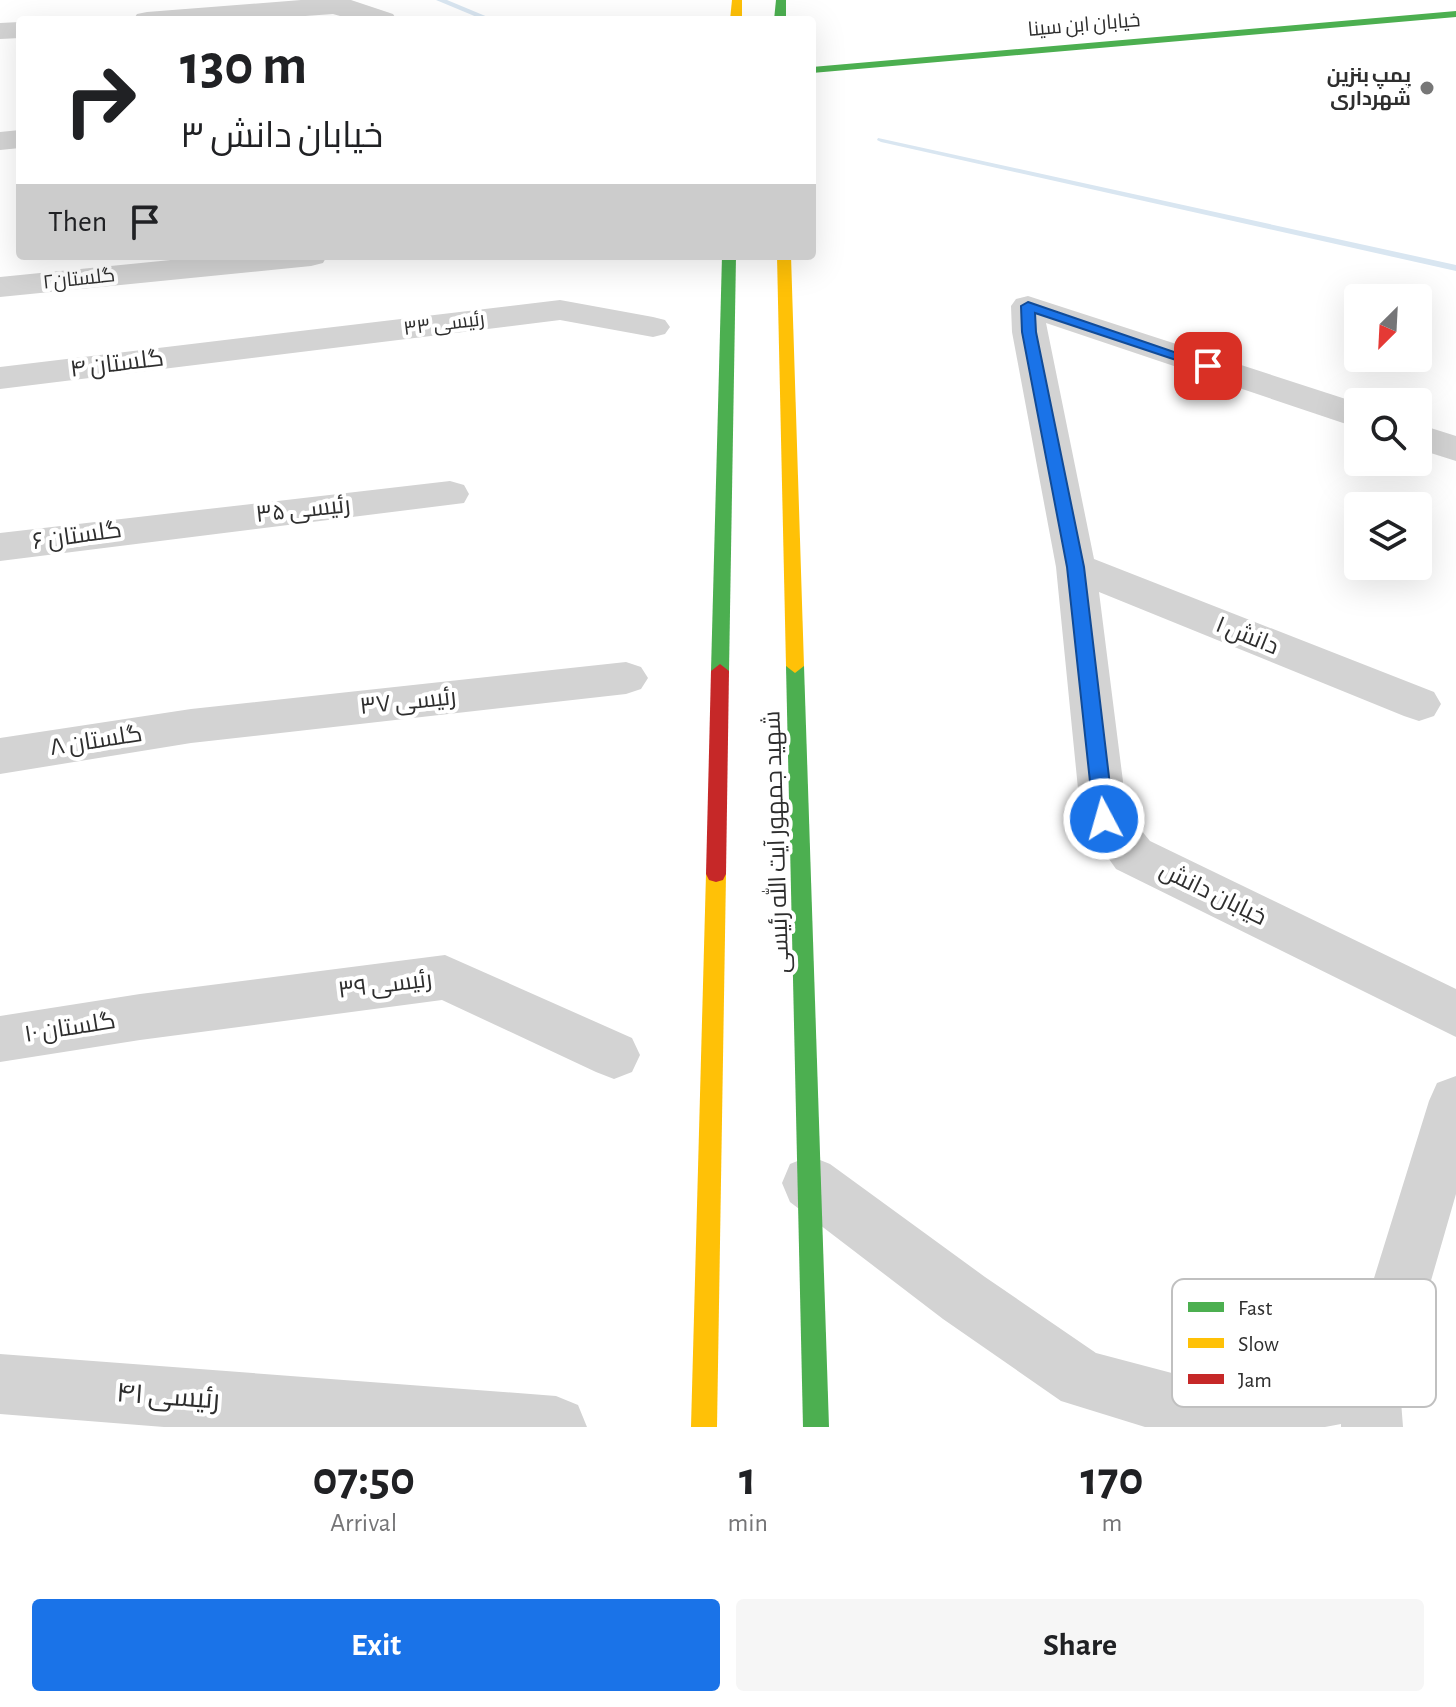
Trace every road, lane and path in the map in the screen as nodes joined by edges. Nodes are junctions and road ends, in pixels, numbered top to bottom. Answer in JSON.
{"nodes":[{"id":1,"x":329,"y":3,"type":"edge"},
{"id":2,"x":1456,"y":14,"type":"edge"},
{"id":3,"x":190,"y":16,"type":"edge"},
{"id":4,"x":370,"y":16,"type":"edge"},
{"id":5,"x":816,"y":70,"type":"edge"},
{"id":6,"x":272,"y":260,"type":"edge"},
{"id":7,"x":729,"y":260,"type":"edge"},
{"id":8,"x":784,"y":260,"type":"edge"},
{"id":9,"x":0,"y":287,"type":"edge"},
{"id":10,"x":653,"y":327,"type":"dead end"},
{"id":11,"x":234,"y":350,"type":"joint"},
{"id":12,"x":0,"y":378,"type":"edge"},
{"id":13,"x":1344,"y":411,"type":"edge"},
{"id":14,"x":1432,"y":441,"type":"edge"},
{"id":15,"x":1456,"y":449,"type":"edge"},
{"id":16,"x":450,"y":494,"type":"dead end"},
{"id":17,"x":155,"y":526,"type":"joint"},
{"id":18,"x":0,"y":547,"type":"edge"},
{"id":19,"x":1076,"y":567,"type":"junction"},
{"id":20,"x":626,"y":678,"type":"dead end"},
{"id":21,"x":1419,"y":704,"type":"dead end"},
{"id":22,"x":191,"y":726,"type":"joint"},
{"id":23,"x":0,"y":756,"type":"edge"},
{"id":24,"x":1456,"y":1014,"type":"edge"},
{"id":25,"x":140,"y":1017,"type":"joint"},
{"id":26,"x":0,"y":1039,"type":"edge"},
{"id":27,"x":614,"y":1055,"type":"dead end"},
{"id":28,"x":1456,"y":1101,"type":"edge"},
{"id":29,"x":810,"y":1183,"type":"junction"},
{"id":30,"x":1407,"y":1279,"type":"edge"},
{"id":31,"x":0,"y":1384,"type":"edge"},
{"id":32,"x":1172,"y":1404,"type":"edge"},
{"id":33,"x":1183,"y":1407,"type":"edge"},
{"id":34,"x":1371,"y":1408,"type":"edge"},
{"id":35,"x":556,"y":1427,"type":"edge"},
{"id":36,"x":704,"y":1427,"type":"edge"},
{"id":37,"x":816,"y":1427,"type":"edge"}],
"edges":[{"from":1,"to":3,"type":"street"},
{"from":1,"to":4,"type":"street"},
{"from":2,"to":5,"type":"main road","name":"خیابان ابن سینا"},
{"from":6,"to":9,"type":"street","name":"گلستان۲"},
{"from":7,"to":36,"type":"main road"},
{"from":8,"to":29,"type":"main road","name":"شهید جمهور آیت الله رئیسی"},
{"from":10,"to":11,"type":"street","name":"رئیسی ۳۳"},
{"from":11,"to":12,"type":"street","name":"گلستان ۴"},
{"from":13,"to":19,"type":"street","name":"خیابان دانش"},
{"from":14,"to":15,"type":"street"},
{"from":16,"to":17,"type":"street","name":"رئیسی ۳۵"},
{"from":17,"to":18,"type":"street","name":"گلستان ۶"},
{"from":19,"to":21,"type":"street","name":"دانش ۱"},
{"from":19,"to":24,"type":"street","name":"خیابان دانش"},
{"from":20,"to":22,"type":"street","name":"رئیسی ۳۷"},
{"from":22,"to":23,"type":"street","name":"گلستان ۸"},
{"from":25,"to":26,"type":"street","name":"گلستان ۱۰"},
{"from":25,"to":27,"type":"street","name":"رئیسی ۳۹"},
{"from":28,"to":30,"type":"street"},
{"from":29,"to":32,"type":"street"},
{"from":29,"to":37,"type":"main road","name":"شهید جمهور آیت الله رئیسی"},
{"from":31,"to":35,"type":"street","name":"رئیسی ۴۱"},
{"from":33,"to":34,"type":"street"}]}
